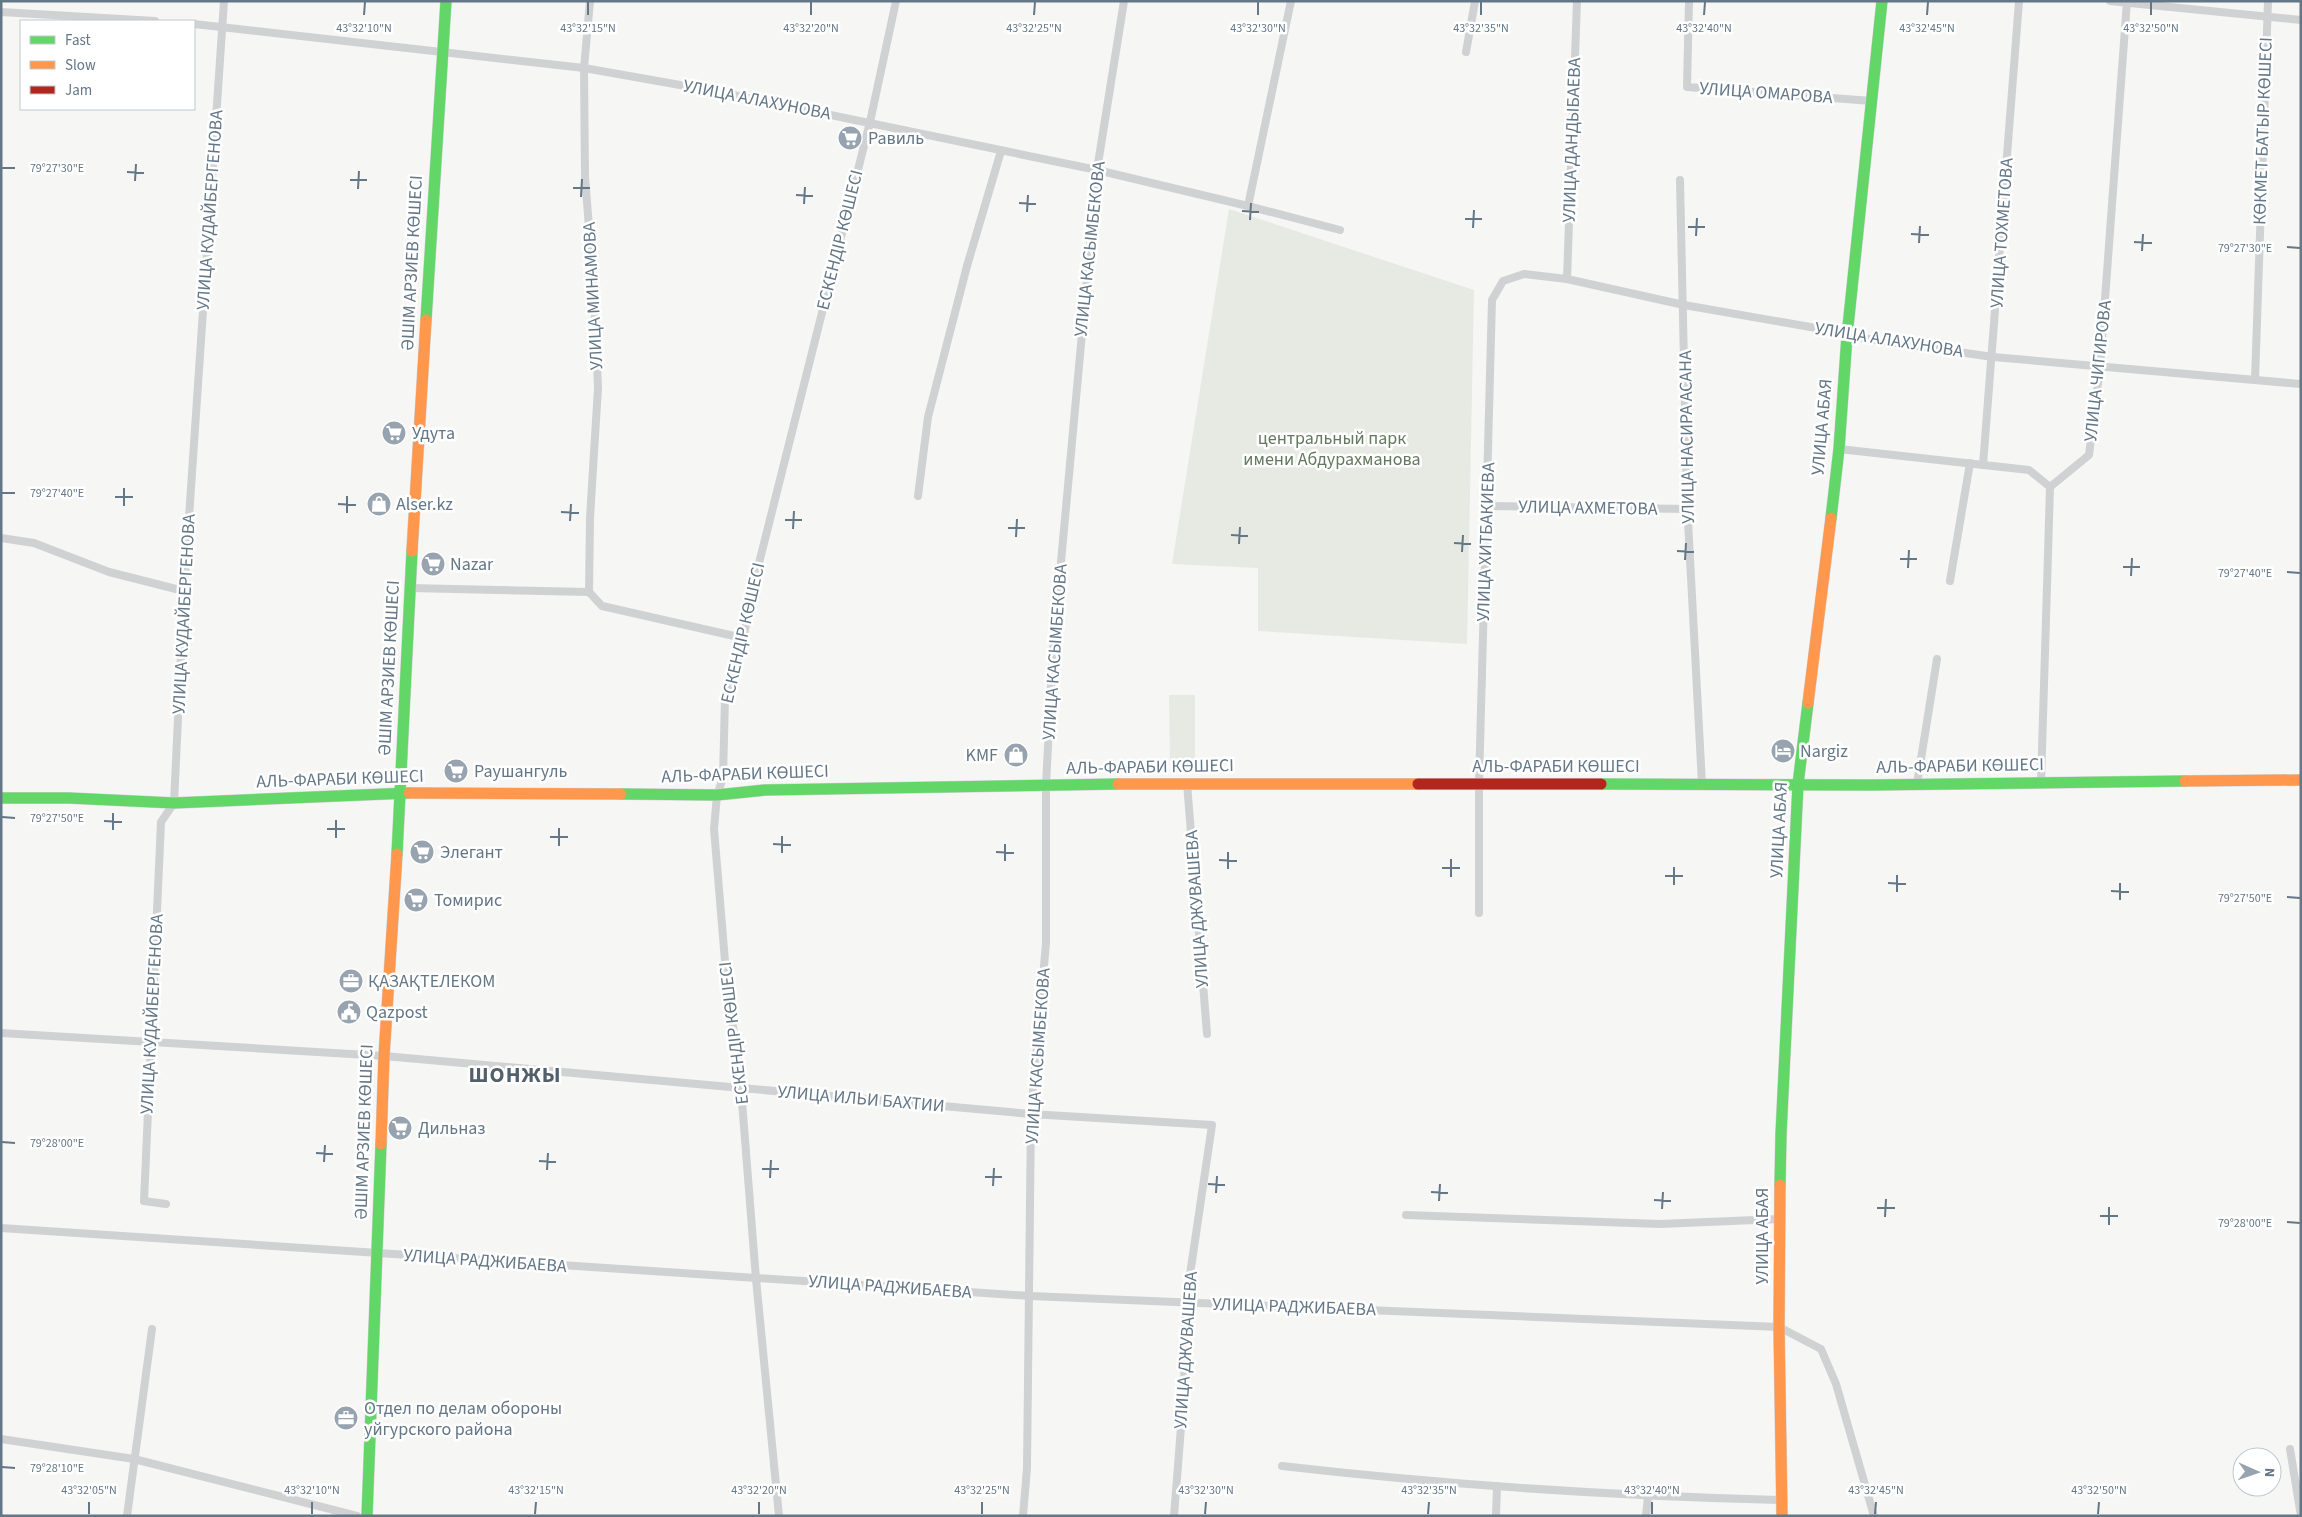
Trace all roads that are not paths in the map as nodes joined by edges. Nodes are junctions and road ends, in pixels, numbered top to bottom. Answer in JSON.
{"nodes":[{"id":1,"x":224,"y":1,"type":"edge"},
{"id":2,"x":446,"y":1,"type":"edge"},
{"id":3,"x":590,"y":1,"type":"edge"},
{"id":4,"x":896,"y":1,"type":"edge"},
{"id":5,"x":1124,"y":1,"type":"edge"},
{"id":6,"x":1292,"y":1,"type":"edge"},
{"id":7,"x":1475,"y":1,"type":"edge"},
{"id":8,"x":1577,"y":1,"type":"edge"},
{"id":9,"x":1689,"y":1,"type":"edge"},
{"id":10,"x":1882,"y":1,"type":"edge"},
{"id":11,"x":2019,"y":1,"type":"edge"},
{"id":12,"x":2110,"y":1,"type":"edge"},
{"id":13,"x":2268,"y":1,"type":"edge"},
{"id":14,"x":2127,"y":2,"type":"edge"},
{"id":15,"x":1,"y":12,"type":"edge"},
{"id":16,"x":2266,"y":17,"type":"junction"},
{"id":17,"x":138,"y":20,"type":"edge"},
{"id":18,"x":2301,"y":20,"type":"edge"},
{"id":19,"x":195,"y":24,"type":"edge"},
{"id":20,"x":222,"y":26,"type":"junction"},
{"id":21,"x":443,"y":52,"type":"junction"},
{"id":22,"x":1466,"y":52,"type":"dead end"},
{"id":23,"x":584,"y":68,"type":"junction"},
{"id":24,"x":1872,"y":100,"type":"junction"},
{"id":25,"x":870,"y":122,"type":"junction"},
{"id":26,"x":1001,"y":151,"type":"junction"},
{"id":27,"x":1097,"y":170,"type":"junction"},
{"id":28,"x":1680,"y":180,"type":"dead end"},
{"id":29,"x":1248,"y":206,"type":"junction"},
{"id":30,"x":1340,"y":230,"type":"dead end"},
{"id":31,"x":1566,"y":279,"type":"junction"},
{"id":32,"x":1492,"y":300,"type":"joint"},
{"id":33,"x":1684,"y":305,"type":"junction"},
{"id":34,"x":1847,"y":336,"type":"junction"},
{"id":35,"x":1993,"y":357,"type":"junction"},
{"id":36,"x":2100,"y":367,"type":"junction"},
{"id":37,"x":2255,"y":380,"type":"junction"},
{"id":38,"x":2301,"y":384,"type":"edge"},
{"id":39,"x":1839,"y":448,"type":"junction"},
{"id":40,"x":1970,"y":463,"type":"junction"},
{"id":41,"x":1983,"y":465,"type":"junction"},
{"id":42,"x":2050,"y":487,"type":"junction"},
{"id":43,"x":918,"y":496,"type":"dead end"},
{"id":44,"x":1487,"y":506,"type":"junction"},
{"id":45,"x":1688,"y":509,"type":"junction"},
{"id":46,"x":1,"y":538,"type":"edge"},
{"id":47,"x":1950,"y":581,"type":"dead end"},
{"id":48,"x":410,"y":588,"type":"junction"},
{"id":49,"x":184,"y":591,"type":"junction"},
{"id":50,"x":590,"y":592,"type":"junction"},
{"id":51,"x":743,"y":638,"type":"junction"},
{"id":52,"x":1937,"y":659,"type":"dead end"},
{"id":53,"x":2301,"y":780,"type":"edge"},
{"id":54,"x":1187,"y":783,"type":"junction"},
{"id":55,"x":2041,"y":783,"type":"junction"},
{"id":56,"x":1479,"y":784,"type":"junction"},
{"id":57,"x":1702,"y":784,"type":"junction"},
{"id":58,"x":1798,"y":784,"type":"junction"},
{"id":59,"x":1917,"y":784,"type":"junction"},
{"id":60,"x":1046,"y":786,"type":"junction"},
{"id":61,"x":401,"y":793,"type":"junction"},
{"id":62,"x":717,"y":795,"type":"junction"},
{"id":63,"x":1,"y":798,"type":"edge"},
{"id":64,"x":174,"y":803,"type":"junction"},
{"id":65,"x":1479,"y":913,"type":"dead end"},
{"id":66,"x":1,"y":1033,"type":"edge"},
{"id":67,"x":1206,"y":1034,"type":"dead end"},
{"id":68,"x":151,"y":1042,"type":"junction"},
{"id":69,"x":384,"y":1056,"type":"junction"},
{"id":70,"x":741,"y":1089,"type":"junction"},
{"id":71,"x":1031,"y":1114,"type":"junction"},
{"id":72,"x":1212,"y":1126,"type":"joint"},
{"id":73,"x":166,"y":1204,"type":"dead end"},
{"id":74,"x":1406,"y":1215,"type":"dead end"},
{"id":75,"x":1779,"y":1219,"type":"junction"},
{"id":76,"x":1,"y":1228,"type":"edge"},
{"id":77,"x":376,"y":1254,"type":"junction"},
{"id":78,"x":756,"y":1279,"type":"junction"},
{"id":79,"x":1030,"y":1296,"type":"junction"},
{"id":80,"x":1186,"y":1302,"type":"junction"},
{"id":81,"x":1779,"y":1327,"type":"junction"},
{"id":82,"x":152,"y":1329,"type":"dead end"},
{"id":83,"x":1,"y":1439,"type":"edge"},
{"id":84,"x":2290,"y":1449,"type":"dead end"},
{"id":85,"x":134,"y":1459,"type":"junction"},
{"id":86,"x":1282,"y":1466,"type":"dead end"},
{"id":87,"x":1497,"y":1486,"type":"junction"},
{"id":88,"x":1648,"y":1496,"type":"junction"},
{"id":89,"x":1782,"y":1500,"type":"junction"},
{"id":90,"x":126,"y":1516,"type":"edge"},
{"id":91,"x":357,"y":1516,"type":"edge"},
{"id":92,"x":368,"y":1516,"type":"edge"},
{"id":93,"x":779,"y":1516,"type":"edge"},
{"id":94,"x":1023,"y":1516,"type":"edge"},
{"id":95,"x":1174,"y":1516,"type":"edge"},
{"id":96,"x":1496,"y":1516,"type":"edge"},
{"id":97,"x":1646,"y":1516,"type":"edge"},
{"id":98,"x":1782,"y":1516,"type":"edge"},
{"id":99,"x":1874,"y":1516,"type":"edge"},
{"id":100,"x":2300,"y":1516,"type":"edge"}],
"edges":[{"from":1,"to":20,"type":"street","name":"УЛИЦА КУДАЙБЕРГЕНОВА"},
{"from":2,"to":21,"type":"main road","name":"ӘШІМ АРЗИЕВ КӨШЕСІ"},
{"from":3,"to":23,"type":"street","name":"УЛИЦА МИНАМОВА"},
{"from":4,"to":25,"type":"street","name":"ЕСКЕНДІР КӨШЕСІ"},
{"from":5,"to":27,"type":"street","name":"УЛИЦА КАСЫМБЕКОВА"},
{"from":6,"to":29,"type":"street"},
{"from":7,"to":22,"type":"street"},
{"from":8,"to":31,"type":"street","name":"УЛИЦА ДАНДЫБАЕВА"},
{"from":9,"to":24,"type":"street","name":"УЛИЦА ОМАРОВА"},
{"from":10,"to":24,"type":"main road","name":"УЛИЦА АБАЯ"},
{"from":11,"to":35,"type":"street","name":"УЛИЦА ТОХМЕТОВА"},
{"from":12,"to":14,"type":"street"},
{"from":13,"to":16,"type":"street","name":"КӨКМЕТ БАТЫР КӨШЕСІ"},
{"from":14,"to":16,"type":"street"},
{"from":14,"to":36,"type":"street","name":"УЛИЦА ЧИГИРОВА"},
{"from":15,"to":17,"type":"street"},
{"from":16,"to":18,"type":"street"},
{"from":16,"to":37,"type":"street","name":"КӨКМЕТ БАТЫР КӨШЕСІ"},
{"from":19,"to":20,"type":"street","name":"УЛИЦА АЛАХУНОВА"},
{"from":20,"to":21,"type":"street","name":"УЛИЦА АЛАХУНОВА"},
{"from":20,"to":49,"type":"street","name":"УЛИЦА КУДАЙБЕРГЕНОВА"},
{"from":21,"to":23,"type":"street","name":"УЛИЦА АЛАХУНОВА"},
{"from":21,"to":48,"type":"main road","name":"ӘШІМ АРЗИЕВ КӨШЕСІ"},
{"from":23,"to":25,"type":"street","name":"УЛИЦА АЛАХУНОВА"},
{"from":23,"to":50,"type":"street","name":"УЛИЦА МИНАМОВА"},
{"from":24,"to":34,"type":"main road","name":"УЛИЦА АБАЯ"},
{"from":25,"to":26,"type":"street","name":"УЛИЦА АЛАХУНОВА"},
{"from":25,"to":51,"type":"street","name":"ЕСКЕНДІР КӨШЕСІ"},
{"from":26,"to":27,"type":"street","name":"УЛИЦА АЛАХУНОВА"},
{"from":26,"to":43,"type":"street"},
{"from":27,"to":29,"type":"street","name":"УЛИЦА АЛАХУНОВА"},
{"from":27,"to":60,"type":"street","name":"УЛИЦА КАСЫМБЕКОВА"},
{"from":28,"to":33,"type":"street","name":"УЛИЦА НАСИРА АСАНА"},
{"from":29,"to":30,"type":"street","name":"УЛИЦА АЛАХУНОВА"},
{"from":31,"to":32,"type":"street","name":"УЛИЦА АЛАХУНОВА"},
{"from":31,"to":33,"type":"street","name":"УЛИЦА АЛАХУНОВА"},
{"from":32,"to":44,"type":"street","name":"УЛИЦА ХИТБАКИЕВА"},
{"from":33,"to":34,"type":"street","name":"УЛИЦА АЛАХУНОВА"},
{"from":33,"to":45,"type":"street","name":"УЛИЦА НАСИРА АСАНА"},
{"from":34,"to":35,"type":"street","name":"УЛИЦА АЛАХУНОВА"},
{"from":34,"to":39,"type":"main road","name":"УЛИЦА АБАЯ"},
{"from":35,"to":36,"type":"street","name":"УЛИЦА АЛАХУНОВА"},
{"from":35,"to":41,"type":"street","name":"УЛИЦА ТОХМЕТОВА"},
{"from":36,"to":37,"type":"street","name":"УЛИЦА АЛАХУНОВА"},
{"from":36,"to":42,"type":"street","name":"УЛИЦА ЧИГИРОВА"},
{"from":37,"to":38,"type":"street","name":"УЛИЦА АЛАХУНОВА"},
{"from":39,"to":40,"type":"street"},
{"from":39,"to":58,"type":"main road","name":"УЛИЦА АБАЯ"},
{"from":40,"to":41,"type":"street"},
{"from":40,"to":47,"type":"street"},
{"from":41,"to":42,"type":"street"},
{"from":42,"to":55,"type":"street"},
{"from":44,"to":45,"type":"street","name":"УЛИЦА АХМЕТОВА"},
{"from":44,"to":56,"type":"street","name":"УЛИЦА ХИТБАКИЕВА"},
{"from":45,"to":57,"type":"street","name":"УЛИЦА НАСИРА АСАНА"},
{"from":46,"to":49,"type":"street"},
{"from":48,"to":50,"type":"street"},
{"from":48,"to":61,"type":"main road","name":"ӘШІМ АРЗИЕВ КӨШЕСІ"},
{"from":49,"to":64,"type":"street","name":"УЛИЦА КУДАЙБЕРГЕНОВА"},
{"from":50,"to":51,"type":"street"},
{"from":51,"to":62,"type":"street","name":"ЕСКЕНДІР КӨШЕСІ"},
{"from":52,"to":59,"type":"street"},
{"from":53,"to":55,"type":"main road","name":"АЛЬ-ФАРАБИ КӨШЕСІ"},
{"from":54,"to":56,"type":"main road","name":"АЛЬ-ФАРАБИ КӨШЕСІ"},
{"from":54,"to":60,"type":"main road","name":"АЛЬ-ФАРАБИ КӨШЕСІ"},
{"from":54,"to":67,"type":"street","name":"УЛИЦА ДЖУВАШЕВА"},
{"from":55,"to":59,"type":"main road","name":"АЛЬ-ФАРАБИ КӨШЕСІ"},
{"from":56,"to":57,"type":"main road","name":"АЛЬ-ФАРАБИ КӨШЕСІ"},
{"from":56,"to":65,"type":"street","name":"УЛИЦА ХИТБАКИЕВА"},
{"from":57,"to":58,"type":"main road","name":"АЛЬ-ФАРАБИ КӨШЕСІ"},
{"from":58,"to":59,"type":"main road","name":"АЛЬ-ФАРАБИ КӨШЕСІ"},
{"from":58,"to":75,"type":"main road","name":"УЛИЦА АБАЯ"},
{"from":60,"to":62,"type":"main road","name":"АЛЬ-ФАРАБИ КӨШЕСІ"},
{"from":60,"to":71,"type":"street","name":"УЛИЦА КАСЫМБЕКОВА"},
{"from":61,"to":62,"type":"main road","name":"АЛЬ-ФАРАБИ КӨШЕСІ"},
{"from":61,"to":64,"type":"main road","name":"АЛЬ-ФАРАБИ КӨШЕСІ"},
{"from":61,"to":69,"type":"main road","name":"ӘШІМ АРЗИЕВ КӨШЕСІ"},
{"from":62,"to":70,"type":"street","name":"ЕСКЕНДІР КӨШЕСІ"},
{"from":63,"to":64,"type":"main road","name":"АЛЬ-ФАРАБИ КӨШЕСІ"},
{"from":64,"to":68,"type":"street","name":"УЛИЦА КУДАЙБЕРГЕНОВА"},
{"from":66,"to":68,"type":"street","name":"УЛИЦА ИЛЬИ БАХТИИ"},
{"from":68,"to":69,"type":"street","name":"УЛИЦА ИЛЬИ БАХТИИ"},
{"from":68,"to":73,"type":"street","name":"УЛИЦА КУДАЙБЕРГЕНОВА"},
{"from":69,"to":70,"type":"street","name":"УЛИЦА ИЛЬИ БАХТИИ"},
{"from":69,"to":77,"type":"main road","name":"ӘШІМ АРЗИЕВ КӨШЕСІ"},
{"from":70,"to":71,"type":"street","name":"УЛИЦА ИЛЬИ БАХТИИ"},
{"from":70,"to":78,"type":"street","name":"ЕСКЕНДІР КӨШЕСІ"},
{"from":71,"to":72,"type":"street","name":"УЛИЦА ИЛЬИ БАХТИИ"},
{"from":71,"to":79,"type":"street","name":"УЛИЦА КАСЫМБЕКОВА"},
{"from":72,"to":80,"type":"street","name":"УЛИЦА ДЖУВАШЕВА"},
{"from":74,"to":75,"type":"street"},
{"from":75,"to":81,"type":"main road","name":"УЛИЦА АБАЯ"},
{"from":76,"to":77,"type":"street","name":"УЛИЦА РАДЖИБАЕВА"},
{"from":77,"to":78,"type":"street","name":"УЛИЦА РАДЖИБАЕВА"},
{"from":77,"to":92,"type":"main road","name":"ӘШІМ АРЗИЕВ КӨШЕСІ"},
{"from":78,"to":79,"type":"street","name":"УЛИЦА РАДЖИБАЕВА"},
{"from":78,"to":93,"type":"street","name":"ЕСКЕНДІР КӨШЕСІ"},
{"from":79,"to":80,"type":"street","name":"УЛИЦА РАДЖИБАЕВА"},
{"from":79,"to":94,"type":"street","name":"УЛИЦА КАСЫМБЕКОВА"},
{"from":80,"to":81,"type":"street","name":"УЛИЦА РАДЖИБАЕВА"},
{"from":80,"to":95,"type":"street","name":"УЛИЦА ДЖУВАШЕВА"},
{"from":81,"to":89,"type":"main road","name":"УЛИЦА АБАЯ"},
{"from":81,"to":99,"type":"street"},
{"from":82,"to":85,"type":"street"},
{"from":83,"to":85,"type":"street"},
{"from":84,"to":100,"type":"street"},
{"from":85,"to":90,"type":"street"},
{"from":85,"to":91,"type":"street"},
{"from":86,"to":87,"type":"street"},
{"from":87,"to":88,"type":"street"},
{"from":87,"to":96,"type":"street"},
{"from":88,"to":89,"type":"street"},
{"from":88,"to":97,"type":"street"},
{"from":89,"to":98,"type":"main road","name":"УЛИЦА АБАЯ"}]}
